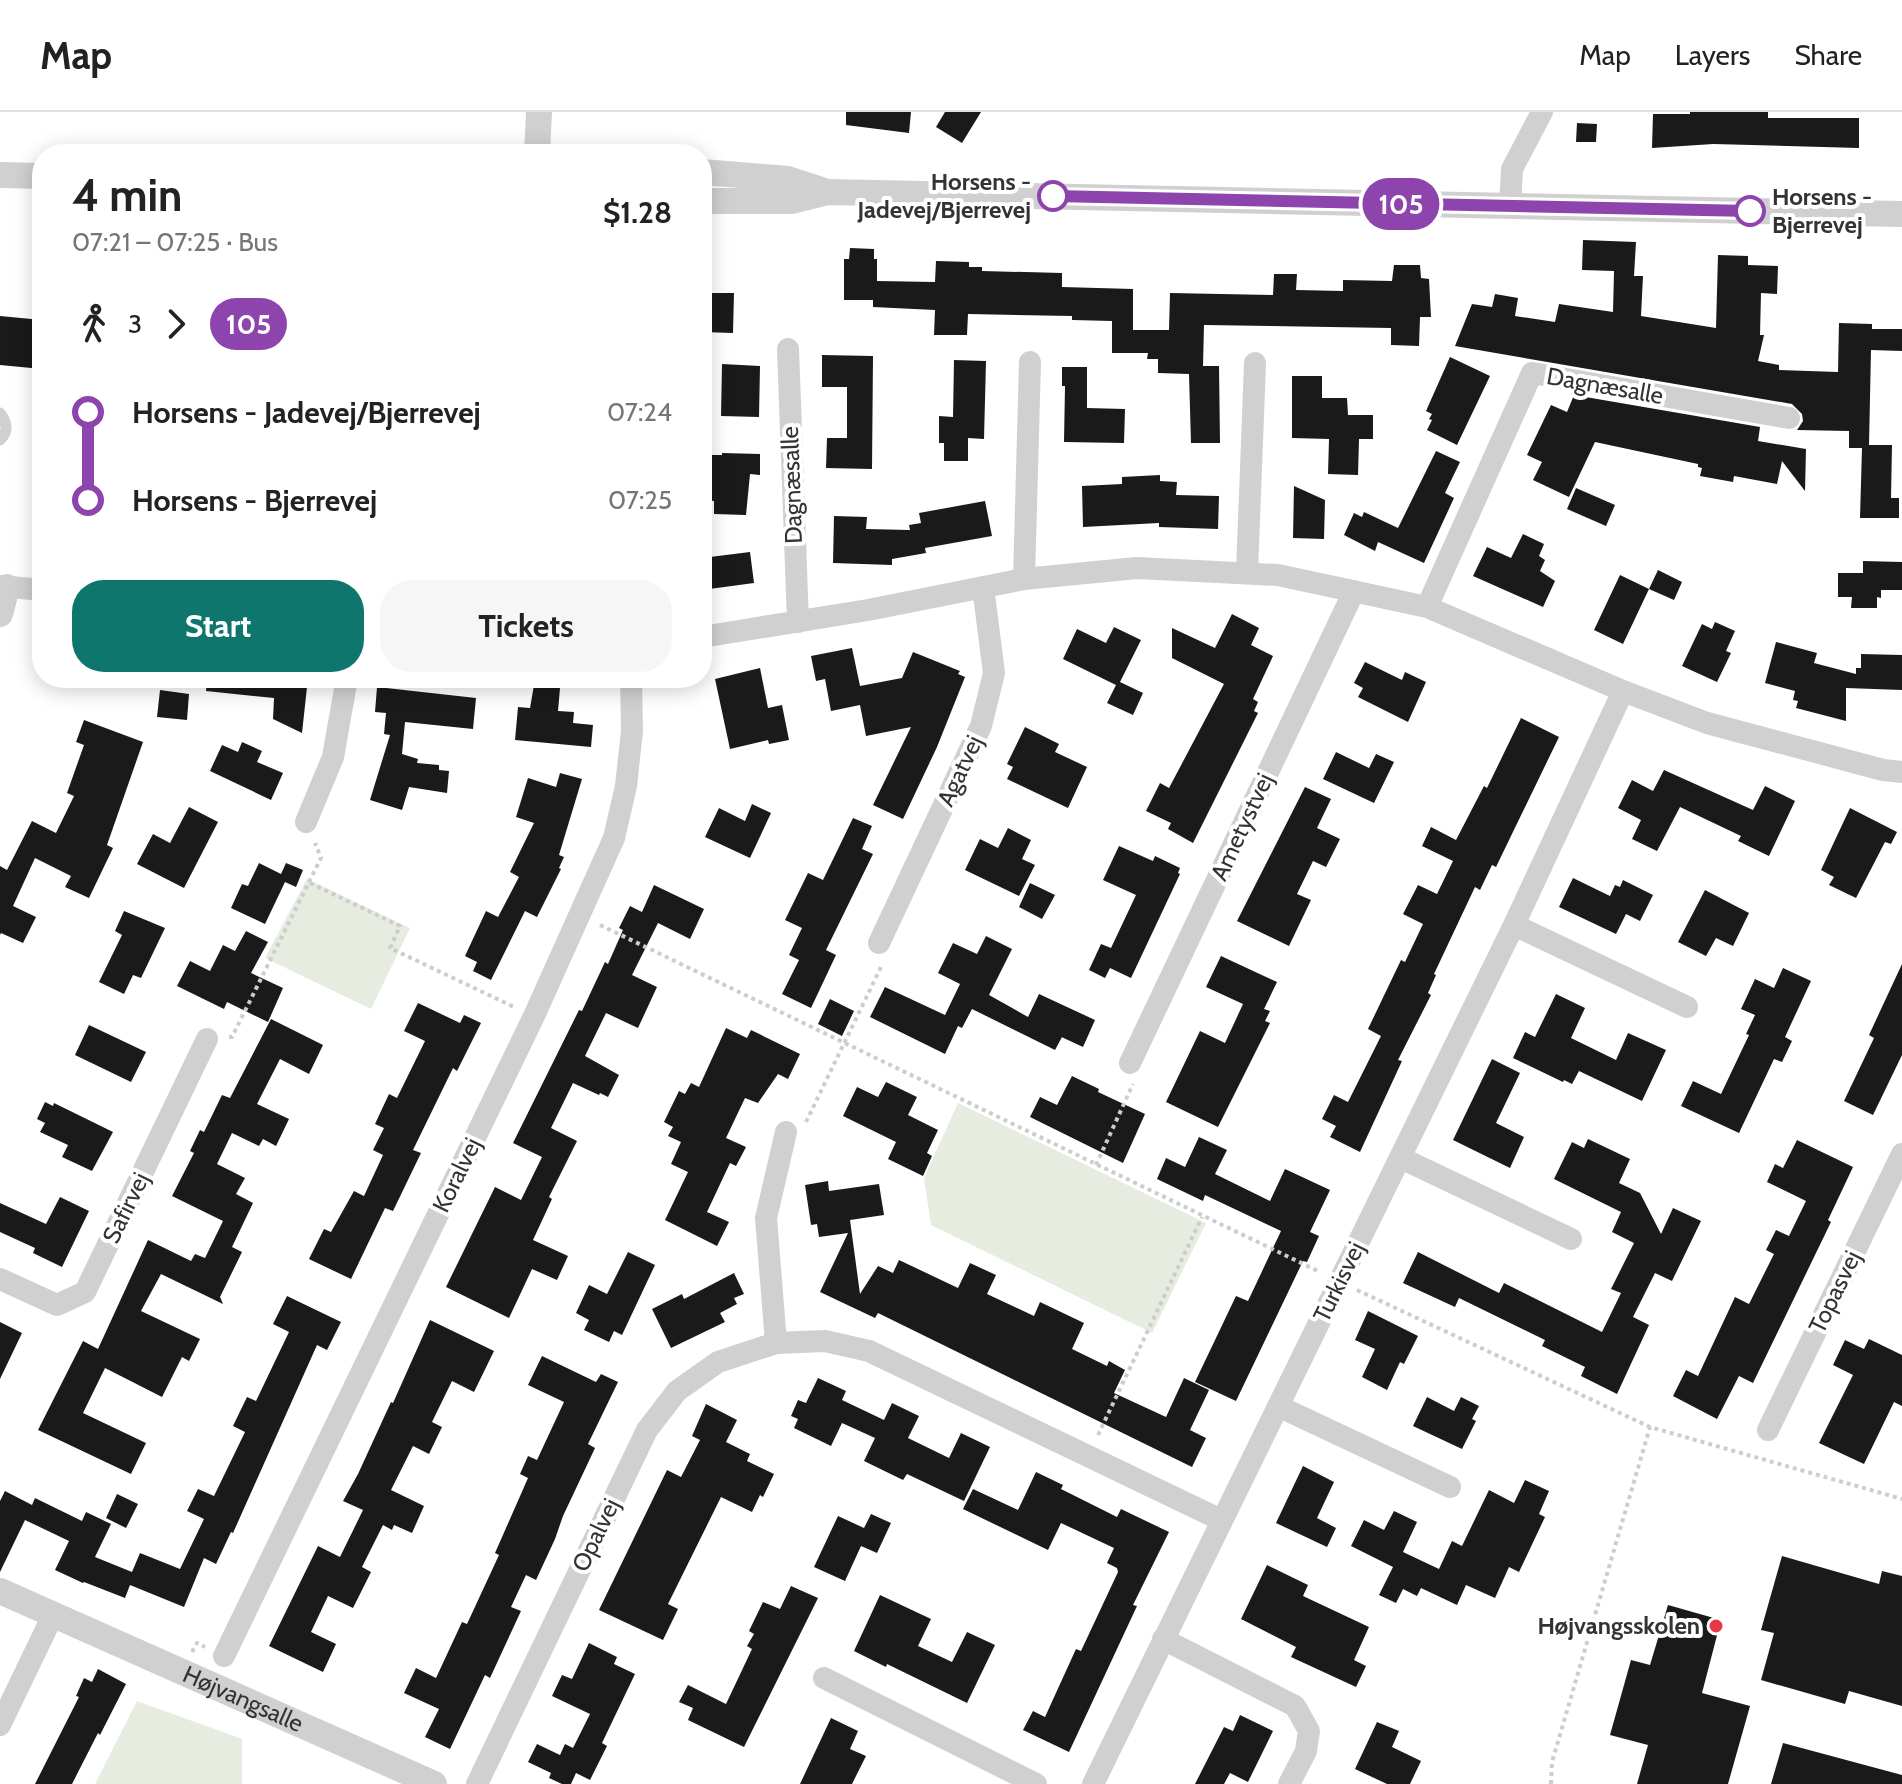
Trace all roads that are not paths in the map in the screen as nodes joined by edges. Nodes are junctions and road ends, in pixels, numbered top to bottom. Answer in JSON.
{"nodes":[{"id":1,"x":539,"y":112,"type":"edge"},
{"id":2,"x":1542,"y":112,"type":"edge"},
{"id":3,"x":537,"y":144,"type":"edge"},
{"id":4,"x":712,"y":173,"type":"edge"},
{"id":5,"x":0,"y":175,"type":"edge"},
{"id":6,"x":32,"y":176,"type":"edge"},
{"id":7,"x":828,"y":192,"type":"junction"},
{"id":8,"x":712,"y":201,"type":"edge"},
{"id":9,"x":1510,"y":206,"type":"junction"},
{"id":10,"x":1902,"y":214,"type":"edge"},
{"id":11,"x":788,"y":349,"type":"dead end"},
{"id":12,"x":1030,"y":362,"type":"dead end"},
{"id":13,"x":1255,"y":363,"type":"dead end"},
{"id":14,"x":0,"y":413,"type":"edge"},
{"id":15,"x":1789,"y":418,"type":"dead end"},
{"id":16,"x":0,"y":440,"type":"edge"},
{"id":17,"x":1247,"y":573,"type":"junction"},
{"id":18,"x":1024,"y":579,"type":"junction"},
{"id":19,"x":4,"y":586,"type":"edge"},
{"id":20,"x":983,"y":587,"type":"junction"},
{"id":21,"x":32,"y":589,"type":"edge"},
{"id":22,"x":1354,"y":591,"type":"junction"},
{"id":23,"x":1427,"y":607,"type":"junction"},
{"id":24,"x":0,"y":614,"type":"edge"},
{"id":25,"x":798,"y":622,"type":"junction"},
{"id":26,"x":712,"y":635,"type":"edge"},
{"id":27,"x":345,"y":688,"type":"edge"},
{"id":28,"x":631,"y":688,"type":"edge"},
{"id":29,"x":1623,"y":691,"type":"junction"},
{"id":30,"x":1902,"y":772,"type":"edge"},
{"id":31,"x":306,"y":822,"type":"road end"},
{"id":32,"x":1514,"y":925,"type":"junction"},
{"id":33,"x":879,"y":943,"type":"road end"},
{"id":34,"x":1687,"y":1007,"type":"dead end"},
{"id":35,"x":207,"y":1039,"type":"road end"},
{"id":36,"x":1130,"y":1063,"type":"road end"},
{"id":37,"x":786,"y":1132,"type":"road end"},
{"id":38,"x":1902,"y":1154,"type":"edge"},
{"id":39,"x":1401,"y":1158,"type":"junction"},
{"id":40,"x":1571,"y":1239,"type":"dead end"},
{"id":41,"x":0,"y":1279,"type":"edge"},
{"id":42,"x":776,"y":1343,"type":"junction"},
{"id":43,"x":1278,"y":1406,"type":"junction"},
{"id":44,"x":1768,"y":1430,"type":"dead end"},
{"id":45,"x":1450,"y":1487,"type":"dead end"},
{"id":46,"x":1221,"y":1520,"type":"junction"},
{"id":47,"x":0,"y":1591,"type":"edge"},
{"id":48,"x":53,"y":1615,"type":"junction"},
{"id":49,"x":1163,"y":1639,"type":"junction"},
{"id":50,"x":224,"y":1656,"type":"dead end"},
{"id":51,"x":824,"y":1678,"type":"dead end"},
{"id":52,"x":0,"y":1725,"type":"edge"},
{"id":53,"x":434,"y":1784,"type":"edge"},
{"id":54,"x":477,"y":1784,"type":"edge"},
{"id":55,"x":1036,"y":1784,"type":"edge"},
{"id":56,"x":1093,"y":1784,"type":"edge"},
{"id":57,"x":1289,"y":1784,"type":"edge"}],
"edges":[{"from":1,"to":3,"type":"street"},
{"from":2,"to":9,"type":"street"},
{"from":4,"to":7,"type":"street"},
{"from":5,"to":6,"type":"street"},
{"from":7,"to":8,"type":"street"},
{"from":7,"to":9,"type":"street"},
{"from":9,"to":10,"type":"street"},
{"from":11,"to":25,"type":"street","name":"Dagnæsalle"},
{"from":12,"to":18,"type":"street"},
{"from":13,"to":17,"type":"street"},
{"from":14,"to":16,"type":"lane"},
{"from":15,"to":23,"type":"street","name":"Dagnæsalle"},
{"from":17,"to":18,"type":"street"},
{"from":17,"to":22,"type":"street"},
{"from":18,"to":20,"type":"street"},
{"from":19,"to":21,"type":"street"},
{"from":19,"to":24,"type":"street"},
{"from":20,"to":25,"type":"street"},
{"from":20,"to":33,"type":"street","name":"Agatvej"},
{"from":22,"to":23,"type":"street"},
{"from":22,"to":36,"type":"street","name":"Ametystvej"},
{"from":23,"to":29,"type":"street"},
{"from":25,"to":26,"type":"street"},
{"from":27,"to":31,"type":"street"},
{"from":28,"to":50,"type":"street","name":"Koralvej"},
{"from":29,"to":30,"type":"street"},
{"from":29,"to":32,"type":"street","name":"Turkisvej"},
{"from":32,"to":34,"type":"street"},
{"from":32,"to":39,"type":"street","name":"Turkisvej"},
{"from":35,"to":41,"type":"street","name":"Safirvej"},
{"from":37,"to":42,"type":"street"},
{"from":38,"to":44,"type":"street","name":"Topasvej"},
{"from":39,"to":40,"type":"street"},
{"from":39,"to":43,"type":"street","name":"Turkisvej"},
{"from":42,"to":46,"type":"street","name":"Opalvej"},
{"from":42,"to":54,"type":"street","name":"Opalvej"},
{"from":43,"to":45,"type":"street"},
{"from":43,"to":46,"type":"street","name":"Turkisvej"},
{"from":46,"to":49,"type":"street","name":"Turkisvej"},
{"from":47,"to":48,"type":"street","name":"Højvangsalle"},
{"from":48,"to":52,"type":"street"},
{"from":48,"to":53,"type":"street","name":"Højvangsalle"},
{"from":49,"to":56,"type":"street","name":"Turkisvej"},
{"from":49,"to":57,"type":"street"},
{"from":51,"to":55,"type":"street"}]}
